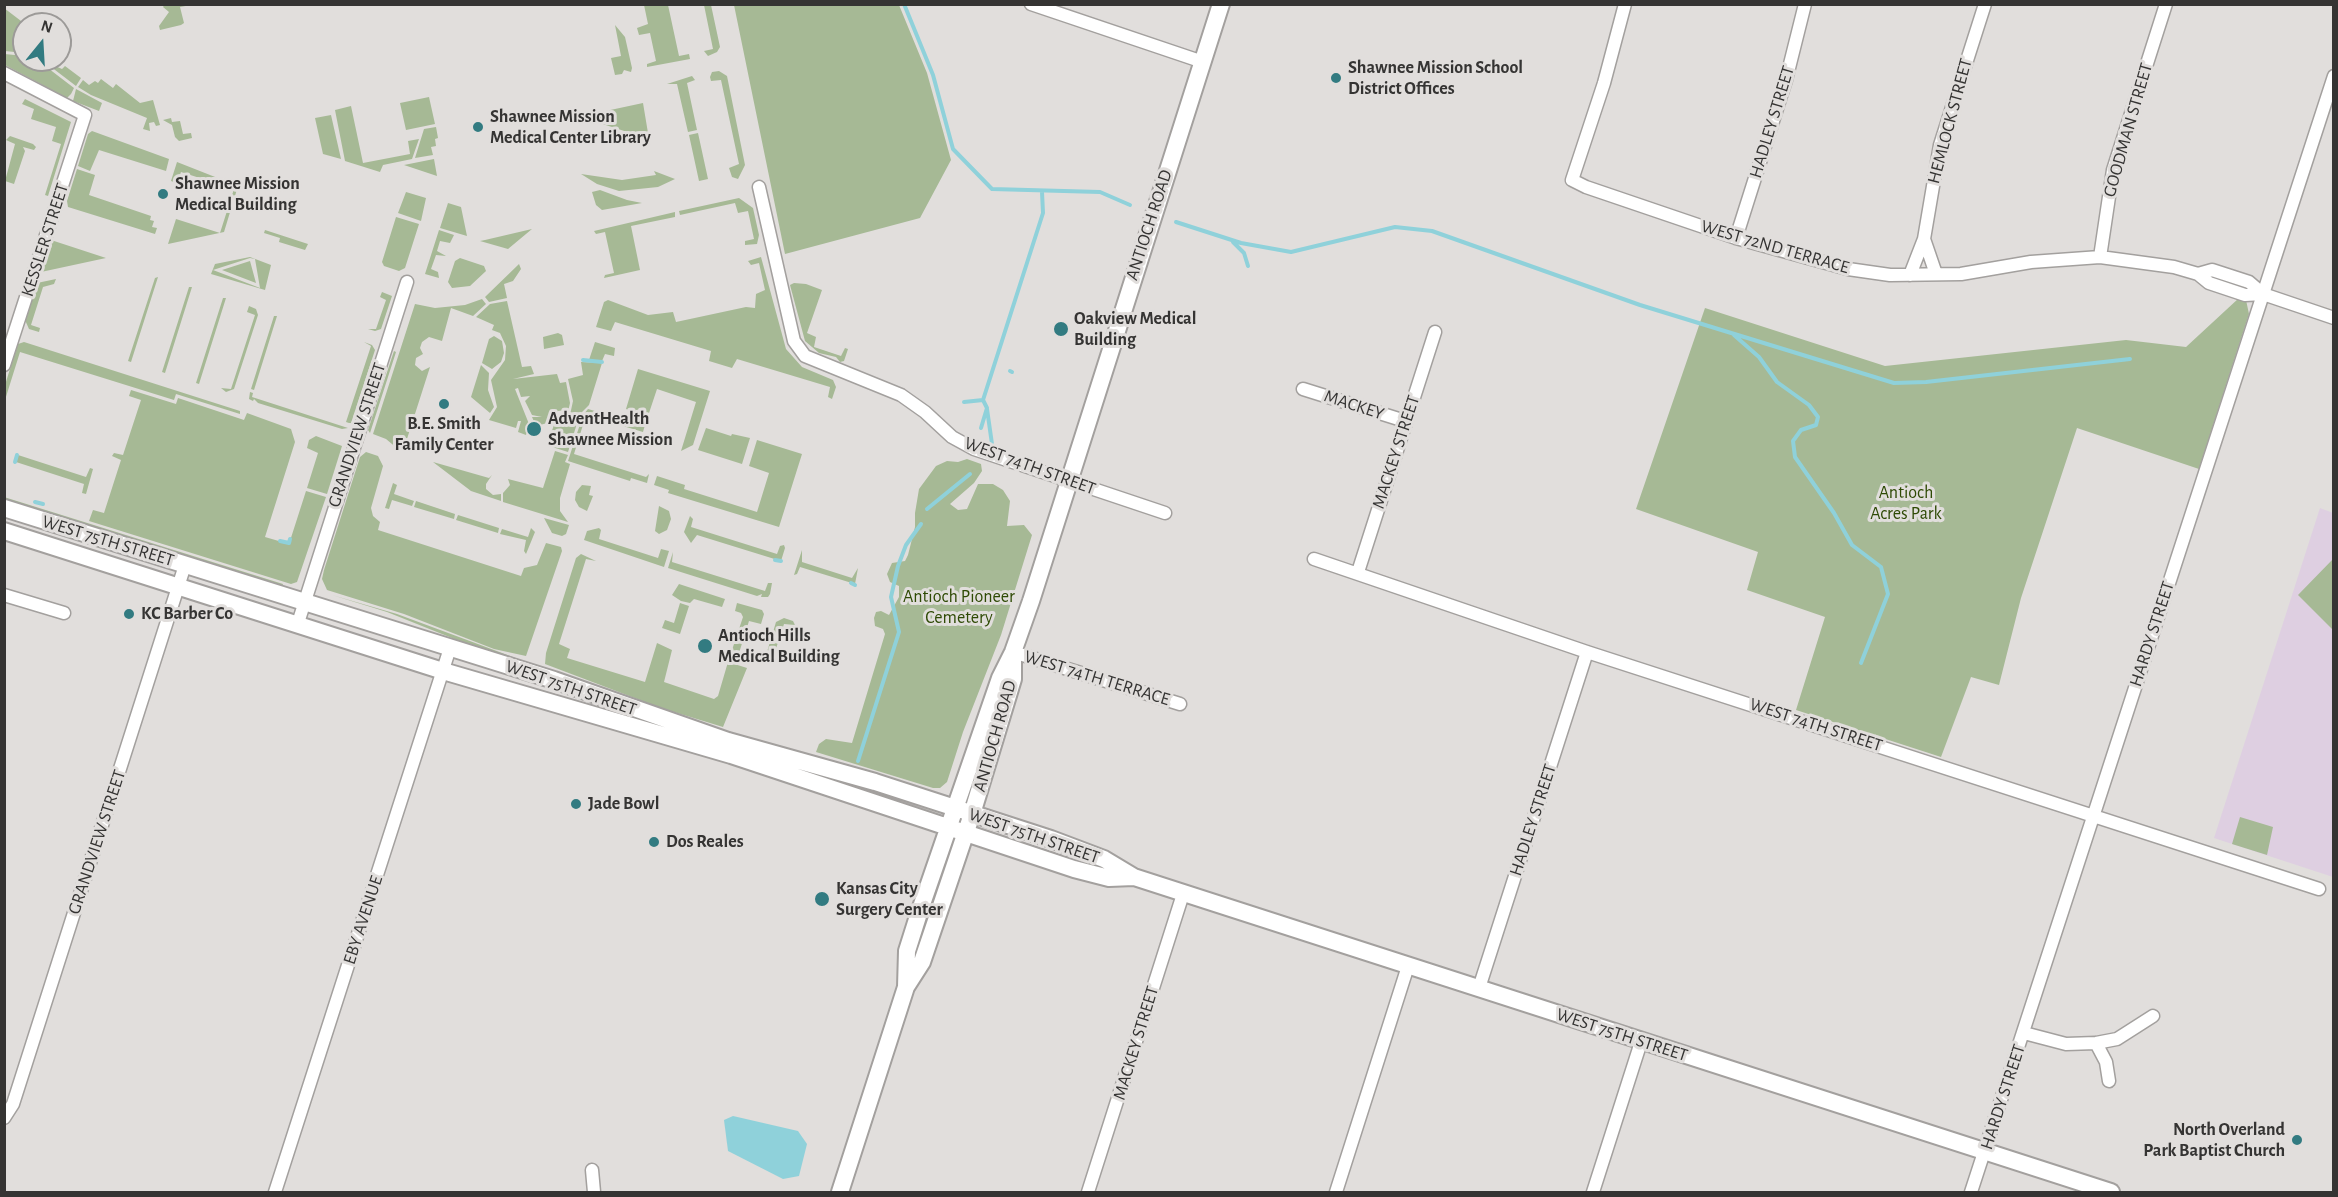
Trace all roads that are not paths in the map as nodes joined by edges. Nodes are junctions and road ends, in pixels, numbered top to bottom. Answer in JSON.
{"nodes":[{"id":1,"x":1031,"y":4,"type":"edge"},
{"id":2,"x":1221,"y":4,"type":"edge"},
{"id":3,"x":1626,"y":4,"type":"edge"},
{"id":4,"x":1805,"y":4,"type":"edge"},
{"id":5,"x":1984,"y":4,"type":"edge"},
{"id":6,"x":2166,"y":4,"type":"edge"},
{"id":7,"x":1203,"y":62,"type":"junction"},
{"id":8,"x":4,"y":73,"type":"edge"},
{"id":9,"x":2334,"y":76,"type":"edge"},
{"id":10,"x":759,"y":187,"type":"dead end"},
{"id":11,"x":1736,"y":238,"type":"junction"},
{"id":12,"x":1924,"y":239,"type":"junction"},
{"id":13,"x":2100,"y":257,"type":"junction"},
{"id":14,"x":1936,"y":274,"type":"junction"},
{"id":15,"x":1910,"y":275,"type":"junction"},
{"id":16,"x":407,"y":282,"type":"dead end"},
{"id":17,"x":2264,"y":294,"type":"junction"},
{"id":18,"x":2334,"y":318,"type":"edge"},
{"id":19,"x":1435,"y":332,"type":"dead end"},
{"id":20,"x":4,"y":365,"type":"edge"},
{"id":21,"x":1303,"y":389,"type":"dead end"},
{"id":22,"x":1405,"y":421,"type":"junction"},
{"id":23,"x":1070,"y":480,"type":"junction"},
{"id":24,"x":4,"y":508,"type":"edge"},
{"id":25,"x":1165,"y":513,"type":"dead end"},
{"id":26,"x":4,"y":531,"type":"edge"},
{"id":27,"x":1314,"y":558,"type":"dead end"},
{"id":28,"x":185,"y":565,"type":"junction"},
{"id":29,"x":1358,"y":572,"type":"junction"},
{"id":30,"x":180,"y":585,"type":"junction"},
{"id":31,"x":4,"y":595,"type":"edge"},
{"id":32,"x":306,"y":602,"type":"junction"},
{"id":33,"x":64,"y":613,"type":"dead end"},
{"id":34,"x":298,"y":623,"type":"junction"},
{"id":35,"x":450,"y":648,"type":"junction"},
{"id":36,"x":1013,"y":652,"type":"junction"},
{"id":37,"x":1587,"y":652,"type":"junction"},
{"id":38,"x":443,"y":671,"type":"junction"},
{"id":39,"x":1180,"y":704,"type":"dead end"},
{"id":40,"x":955,"y":808,"type":"junction"},
{"id":41,"x":972,"y":813,"type":"junction"},
{"id":42,"x":2094,"y":816,"type":"junction"},
{"id":43,"x":948,"y":828,"type":"junction"},
{"id":44,"x":966,"y":834,"type":"junction"},
{"id":45,"x":1134,"y":877,"type":"junction"},
{"id":46,"x":2319,"y":889,"type":"dead end"},
{"id":47,"x":1183,"y":894,"type":"junction"},
{"id":48,"x":1408,"y":966,"type":"junction"},
{"id":49,"x":906,"y":987,"type":"junction"},
{"id":50,"x":1479,"y":988,"type":"junction"},
{"id":51,"x":2153,"y":1016,"type":"dead end"},
{"id":52,"x":2024,"y":1033,"type":"junction"},
{"id":53,"x":1641,"y":1042,"type":"junction"},
{"id":54,"x":2096,"y":1043,"type":"junction"},
{"id":55,"x":2109,"y":1081,"type":"dead end"},
{"id":56,"x":4,"y":1118,"type":"edge"},
{"id":57,"x":1984,"y":1152,"type":"junction"},
{"id":58,"x":592,"y":1170,"type":"dead end"},
{"id":59,"x":275,"y":1192,"type":"edge"},
{"id":60,"x":594,"y":1192,"type":"edge"},
{"id":61,"x":840,"y":1192,"type":"edge"},
{"id":62,"x":1088,"y":1192,"type":"edge"},
{"id":63,"x":1336,"y":1192,"type":"edge"},
{"id":64,"x":1593,"y":1192,"type":"edge"},
{"id":65,"x":1971,"y":1192,"type":"edge"},
{"id":66,"x":2111,"y":1192,"type":"edge"}],
"edges":[{"from":1,"to":7,"type":"street"},
{"from":2,"to":7,"type":"main road","name":"ANTIOCH ROAD"},
{"from":3,"to":11,"type":"street","name":"WEST 72ND TERRACE"},
{"from":4,"to":11,"type":"street","name":"HADLEY STREET"},
{"from":5,"to":12,"type":"street","name":"HEMLOCK STREET"},
{"from":6,"to":13,"type":"street","name":"GOODMAN STREET"},
{"from":7,"to":23,"type":"main road","name":"ANTIOCH ROAD"},
{"from":8,"to":20,"type":"street","name":"KESSLER STREET"},
{"from":9,"to":17,"type":"street","name":"HARDY STREET"},
{"from":10,"to":23,"type":"street","name":"WEST 74TH STREET"},
{"from":11,"to":15,"type":"street","name":"WEST 72ND TERRACE"},
{"from":12,"to":14,"type":"street","name":"HEMLOCK STREET"},
{"from":12,"to":15,"type":"street","name":"HEMLOCK STREET"},
{"from":13,"to":14,"type":"street","name":"WEST 72ND TERRACE"},
{"from":13,"to":17,"type":"street","name":"WEST 72ND TERRACE"},
{"from":14,"to":15,"type":"street","name":"WEST 72ND TERRACE"},
{"from":16,"to":32,"type":"street","name":"GRANDVIEW STREET"},
{"from":17,"to":18,"type":"street","name":"WEST 72ND TERRACE"},
{"from":17,"to":42,"type":"street","name":"HARDY STREET"},
{"from":19,"to":22,"type":"street","name":"MACKEY STREET"},
{"from":21,"to":22,"type":"street","name":"MACKEY"},
{"from":22,"to":29,"type":"street","name":"MACKEY STREET"},
{"from":23,"to":25,"type":"street","name":"WEST 74TH STREET"},
{"from":23,"to":36,"type":"main road","name":"ANTIOCH ROAD"},
{"from":24,"to":28,"type":"main road","name":"WEST 75TH STREET"},
{"from":26,"to":30,"type":"main road","name":"WEST 75TH STREET"},
{"from":27,"to":29,"type":"street","name":"WEST 74TH STREET"},
{"from":28,"to":30,"type":"street","name":"GRANDVIEW STREET"},
{"from":28,"to":32,"type":"main road","name":"WEST 75TH STREET"},
{"from":29,"to":37,"type":"street","name":"WEST 74TH STREET"},
{"from":30,"to":34,"type":"main road","name":"WEST 75TH STREET"},
{"from":30,"to":56,"type":"street","name":"GRANDVIEW STREET"},
{"from":31,"to":33,"type":"street"},
{"from":32,"to":34,"type":"street","name":"GRANDVIEW STREET"},
{"from":32,"to":35,"type":"main road","name":"WEST 75TH STREET"},
{"from":34,"to":38,"type":"main road","name":"WEST 75TH STREET"},
{"from":35,"to":38,"type":"street","name":"EBY AVENUE"},
{"from":35,"to":40,"type":"main road","name":"WEST 75TH STREET"},
{"from":36,"to":39,"type":"street","name":"WEST 74TH TERRACE"},
{"from":36,"to":40,"type":"main road","name":"ANTIOCH ROAD"},
{"from":36,"to":41,"type":"main road","name":"ANTIOCH ROAD"},
{"from":37,"to":42,"type":"street","name":"WEST 74TH STREET"},
{"from":37,"to":50,"type":"street","name":"HADLEY STREET"},
{"from":38,"to":43,"type":"main road","name":"WEST 75TH STREET"},
{"from":38,"to":59,"type":"street","name":"EBY AVENUE"},
{"from":40,"to":41,"type":"main road","name":"WEST 75TH STREET"},
{"from":40,"to":43,"type":"main road","name":"ANTIOCH ROAD"},
{"from":41,"to":44,"type":"main road","name":"ANTIOCH ROAD"},
{"from":41,"to":45,"type":"main road","name":"WEST 75TH STREET"},
{"from":42,"to":46,"type":"street","name":"WEST 74TH STREET"},
{"from":42,"to":52,"type":"street","name":"HARDY STREET"},
{"from":43,"to":44,"type":"main road","name":"WEST 75TH STREET"},
{"from":43,"to":49,"type":"main road","name":"ANTIOCH ROAD"},
{"from":44,"to":45,"type":"main road","name":"WEST 75TH STREET"},
{"from":44,"to":49,"type":"main road","name":"ANTIOCH ROAD"},
{"from":45,"to":47,"type":"main road","name":"WEST 75TH STREET"},
{"from":47,"to":48,"type":"main road","name":"WEST 75TH STREET"},
{"from":47,"to":62,"type":"street","name":"MACKEY STREET"},
{"from":48,"to":50,"type":"main road","name":"WEST 75TH STREET"},
{"from":48,"to":63,"type":"street"},
{"from":49,"to":61,"type":"main road","name":"ANTIOCH ROAD"},
{"from":50,"to":53,"type":"main road","name":"WEST 75TH STREET"},
{"from":51,"to":54,"type":"street"},
{"from":52,"to":54,"type":"street"},
{"from":52,"to":57,"type":"street","name":"HARDY STREET"},
{"from":53,"to":57,"type":"main road","name":"WEST 75TH STREET"},
{"from":53,"to":64,"type":"street"},
{"from":54,"to":55,"type":"street"},
{"from":57,"to":65,"type":"street","name":"HARDY STREET"},
{"from":57,"to":66,"type":"main road","name":"WEST 75TH STREET"},
{"from":58,"to":60,"type":"street"}]}
